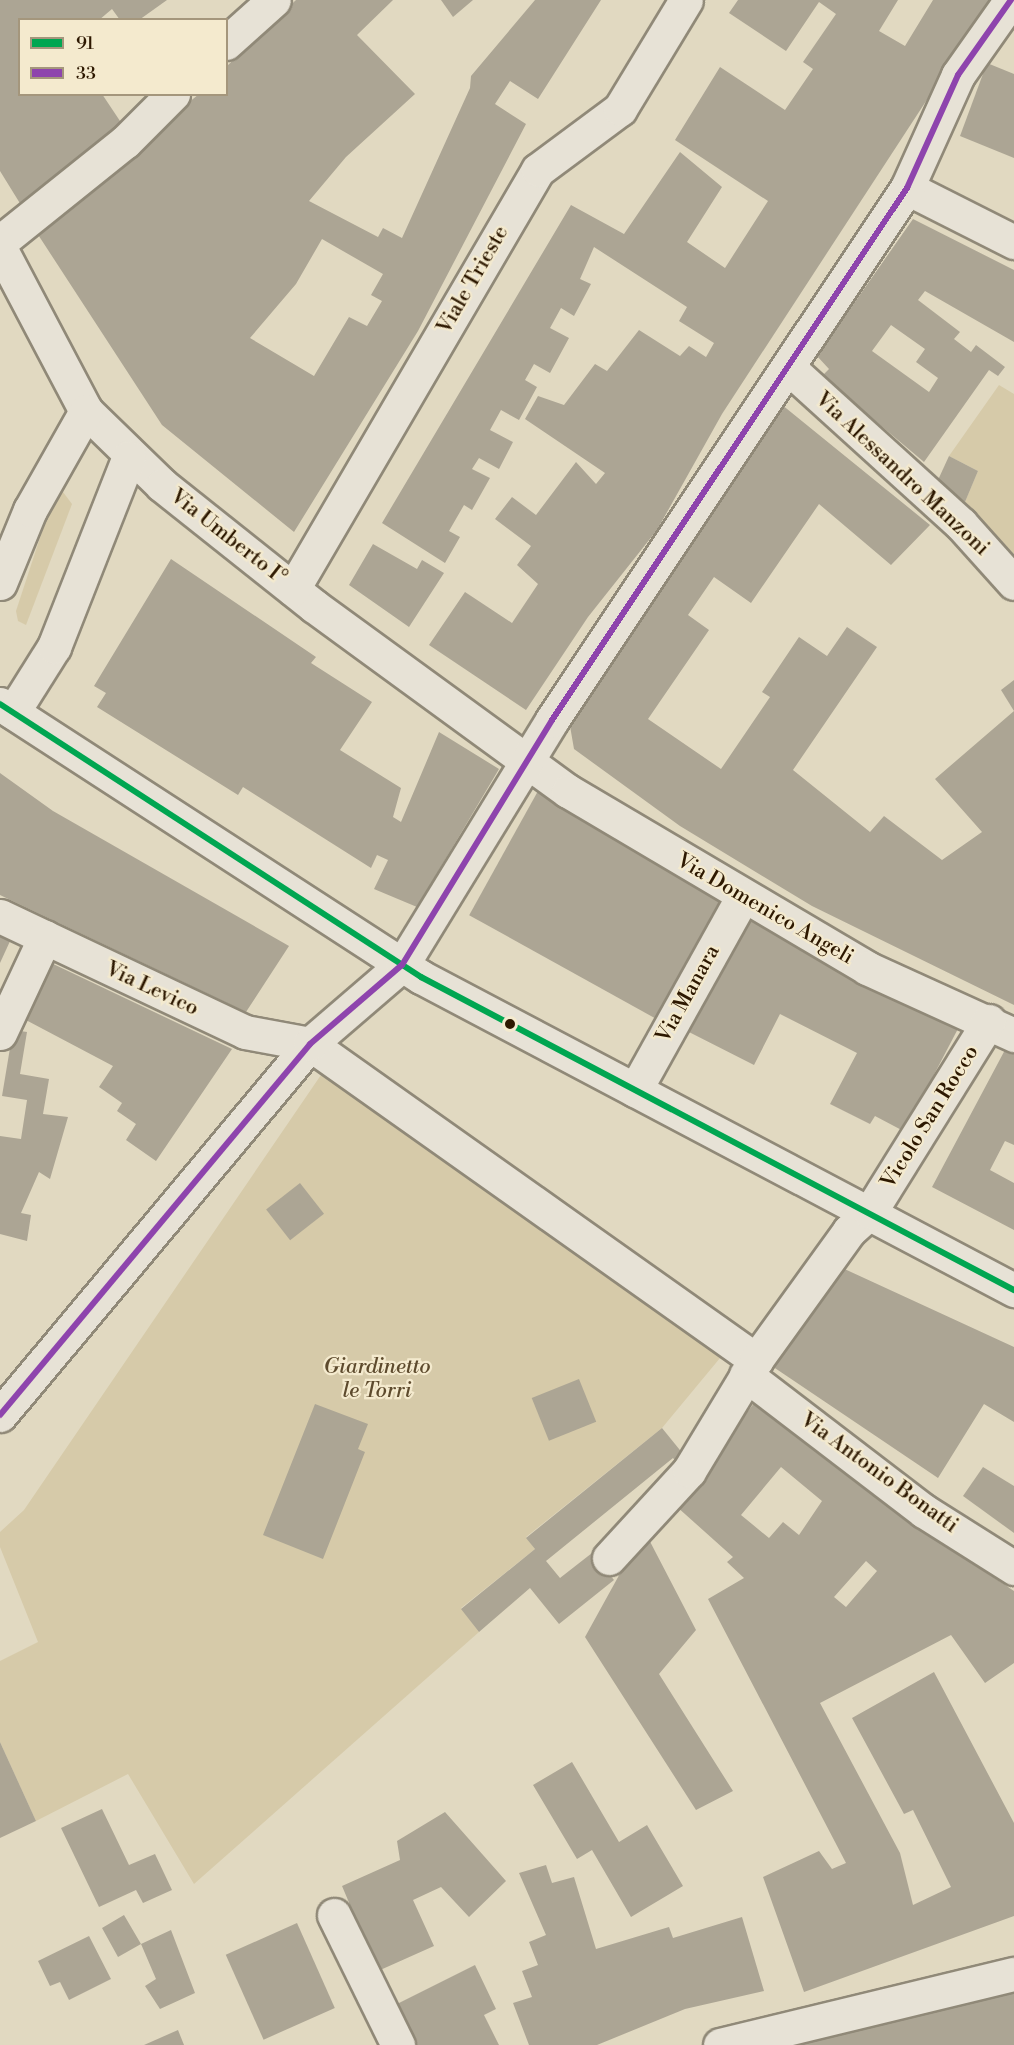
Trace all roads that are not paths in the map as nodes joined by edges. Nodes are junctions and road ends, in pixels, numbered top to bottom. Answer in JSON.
{"nodes":[{"id":1,"x":274,"y":0,"type":"edge"},
{"id":2,"x":687,"y":0,"type":"edge"},
{"id":3,"x":1011,"y":0,"type":"edge"},
{"id":4,"x":228,"y":41,"type":"edge"},
{"id":5,"x":172,"y":96,"type":"edge"},
{"id":6,"x":907,"y":188,"type":"junction"},
{"id":7,"x":0,"y":242,"type":"edge"},
{"id":8,"x":1014,"y":242,"type":"edge"},
{"id":9,"x":0,"y":248,"type":"edge"},
{"id":10,"x":789,"y":368,"type":"junction"},
{"id":11,"x":86,"y":411,"type":"junction"},
{"id":12,"x":129,"y":457,"type":"junction"},
{"id":13,"x":1014,"y":583,"type":"edge"},
{"id":14,"x":0,"y":584,"type":"edge"},
{"id":15,"x":293,"y":589,"type":"junction"},
{"id":16,"x":6,"y":708,"type":"edge"},
{"id":17,"x":527,"y":763,"type":"junction"},
{"id":18,"x":742,"y":898,"type":"junction"},
{"id":19,"x":0,"y":916,"type":"edge"},
{"id":20,"x":45,"y":937,"type":"junction"},
{"id":21,"x":402,"y":965,"type":"junction"},
{"id":22,"x":1001,"y":1028,"type":"edge"},
{"id":23,"x":0,"y":1033,"type":"edge"},
{"id":24,"x":310,"y":1044,"type":"junction"},
{"id":25,"x":635,"y":1090,"type":"junction"},
{"id":26,"x":870,"y":1212,"type":"junction"},
{"id":27,"x":1014,"y":1290,"type":"edge"},
{"id":28,"x":751,"y":1367,"type":"junction"},
{"id":29,"x":0,"y":1415,"type":"edge"},
{"id":30,"x":609,"y":1558,"type":"dead end"},
{"id":31,"x":1014,"y":1568,"type":"edge"},
{"id":32,"x":334,"y":1915,"type":"dead end"},
{"id":33,"x":1014,"y":1974,"type":"edge"},
{"id":34,"x":398,"y":2045,"type":"edge"},
{"id":35,"x":720,"y":2045,"type":"edge"}],
"edges":[{"from":1,"to":4,"type":"street"},
{"from":2,"to":15,"type":"street","name":"Viale Trieste"},
{"from":3,"to":6,"type":"street"},
{"from":5,"to":7,"type":"street"},
{"from":6,"to":8,"type":"street"},
{"from":6,"to":10,"type":"street"},
{"from":9,"to":11,"type":"street","name":"Via Umberto I°"},
{"from":10,"to":13,"type":"street","name":"Via Alessandro Manzoni"},
{"from":10,"to":17,"type":"street"},
{"from":11,"to":12,"type":"street","name":"Via Umberto I°"},
{"from":11,"to":14,"type":"street"},
{"from":12,"to":15,"type":"street","name":"Via Umberto I°"},
{"from":12,"to":16,"type":"street"},
{"from":15,"to":17,"type":"street","name":"Via Umberto I°"},
{"from":16,"to":21,"type":"street"},
{"from":17,"to":18,"type":"street","name":"Via Domenico Angeli"},
{"from":17,"to":21,"type":"street"},
{"from":18,"to":22,"type":"street","name":"Via Domenico Angeli"},
{"from":18,"to":25,"type":"street","name":"Via Manara"},
{"from":19,"to":20,"type":"street","name":"Via Levico"},
{"from":20,"to":23,"type":"street"},
{"from":20,"to":24,"type":"street","name":"Via Levico"},
{"from":21,"to":24,"type":"street"},
{"from":21,"to":25,"type":"street"},
{"from":22,"to":26,"type":"street","name":"Vicolo San Rocco"},
{"from":24,"to":28,"type":"street","name":"Via Antonio Bonatti"},
{"from":24,"to":29,"type":"street"},
{"from":25,"to":26,"type":"street"},
{"from":26,"to":27,"type":"street"},
{"from":26,"to":28,"type":"street","name":"Vicolo San Rocco"},
{"from":28,"to":30,"type":"street","name":"Vicolo San Rocco"},
{"from":28,"to":31,"type":"street","name":"Via Antonio Bonatti"},
{"from":32,"to":34,"type":"street"},
{"from":33,"to":35,"type":"street"}]}
